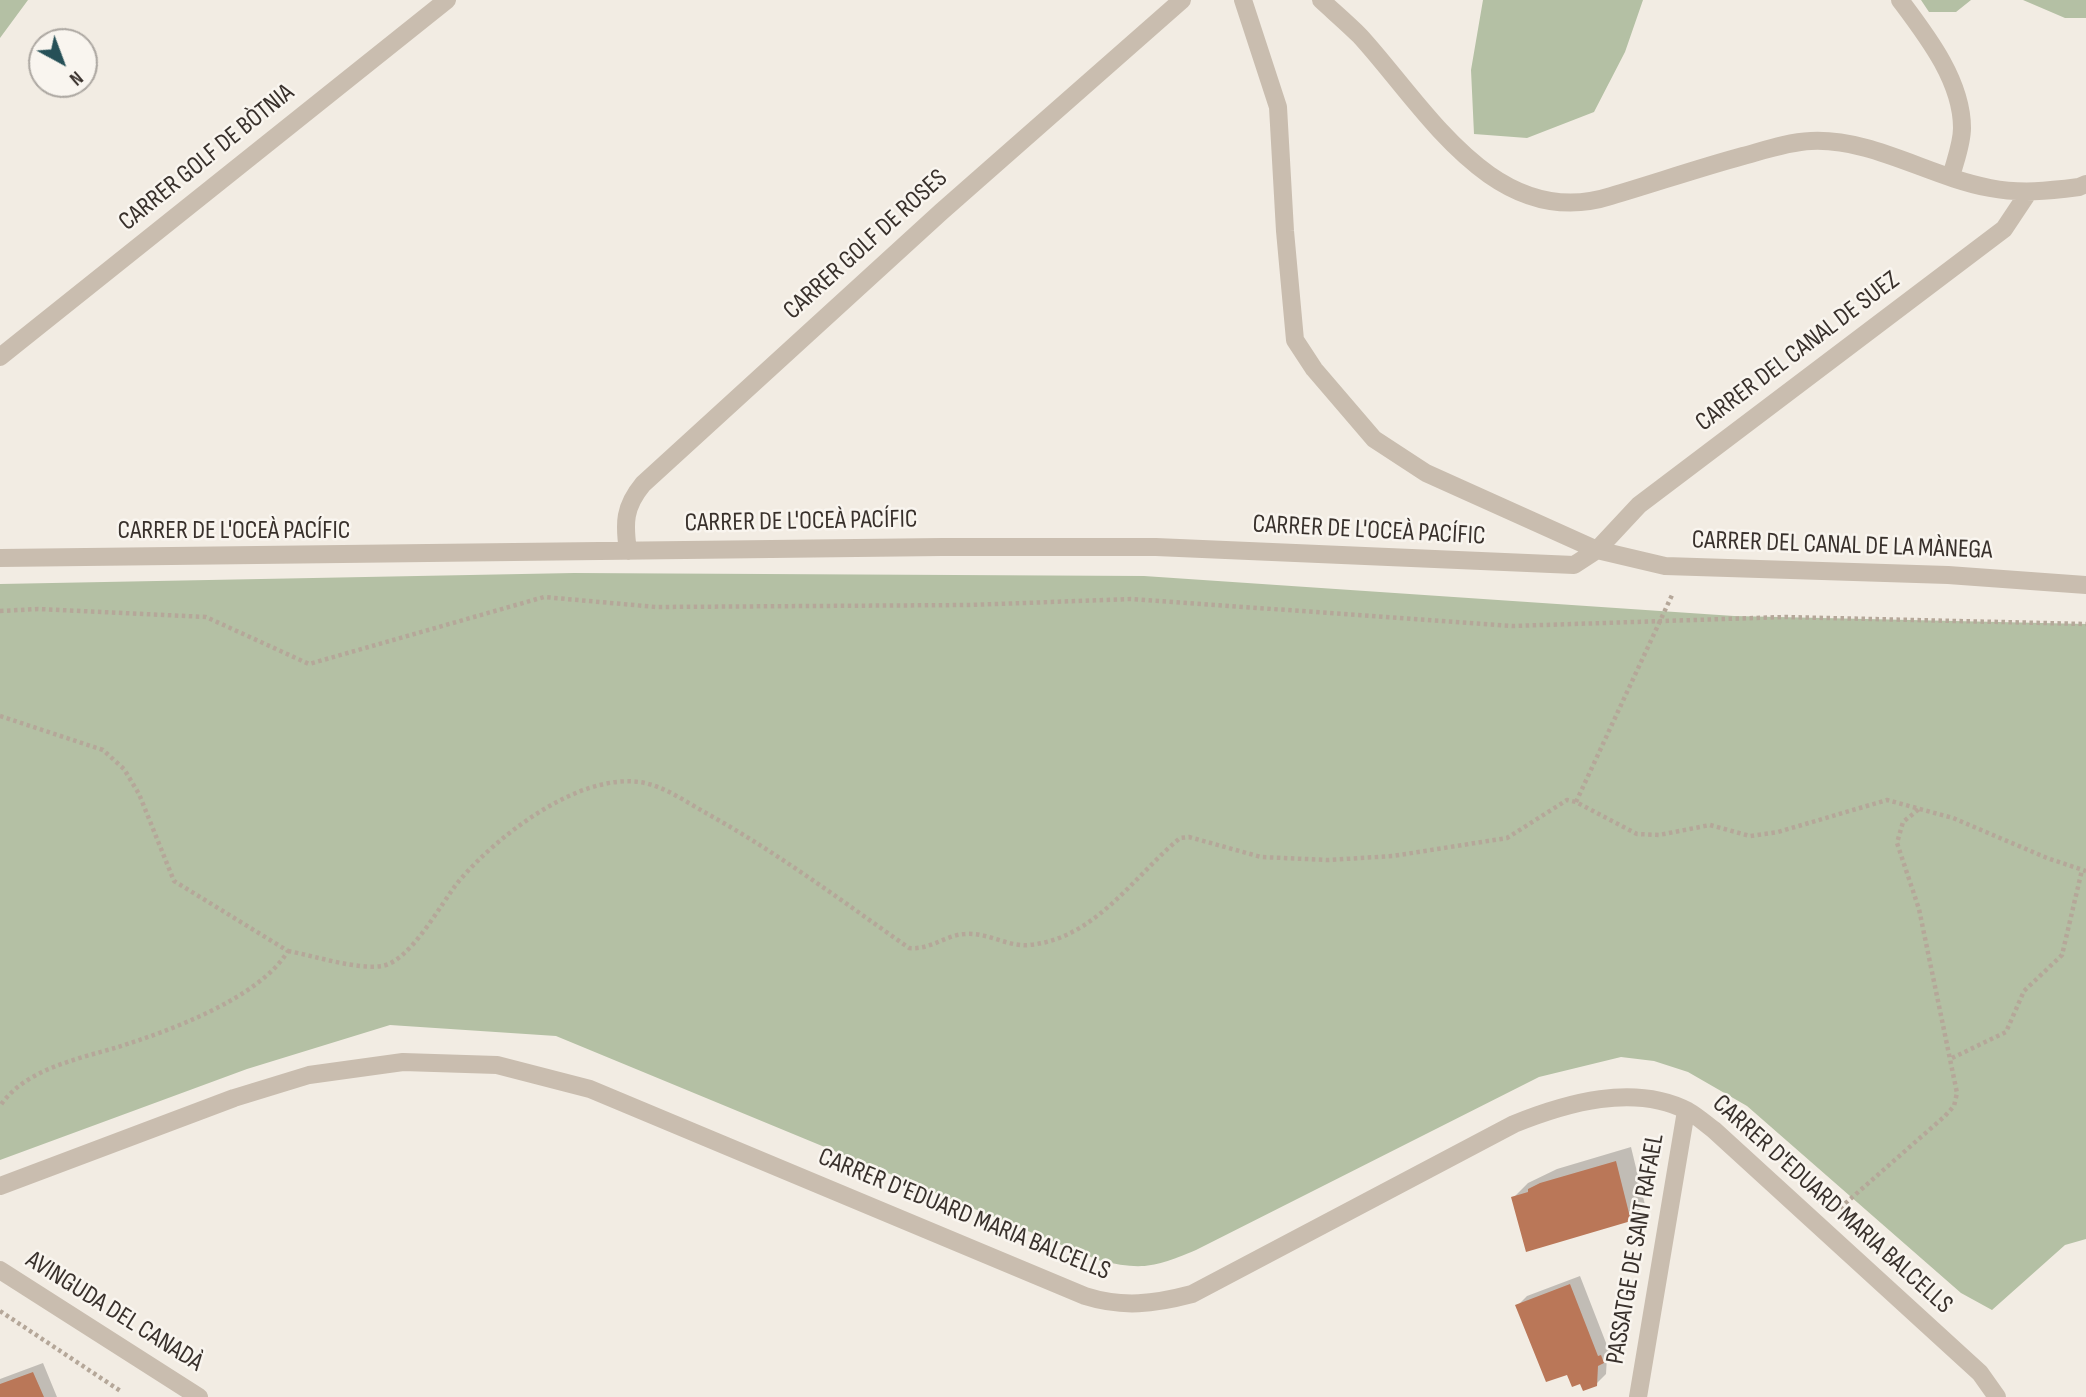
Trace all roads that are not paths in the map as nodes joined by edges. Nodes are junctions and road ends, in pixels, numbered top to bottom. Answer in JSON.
{"nodes":[{"id":1,"x":447,"y":0,"type":"edge"},
{"id":2,"x":1182,"y":0,"type":"edge"},
{"id":3,"x":1243,"y":0,"type":"edge"},
{"id":4,"x":1321,"y":0,"type":"edge"},
{"id":5,"x":1900,"y":0,"type":"edge"},
{"id":6,"x":1951,"y":177,"type":"junction"},
{"id":7,"x":2086,"y":184,"type":"edge"},
{"id":8,"x":2028,"y":193,"type":"junction"},
{"id":9,"x":0,"y":357,"type":"edge"},
{"id":10,"x":1597,"y":550,"type":"junction"},
{"id":11,"x":628,"y":551,"type":"junction"},
{"id":12,"x":0,"y":558,"type":"edge"},
{"id":13,"x":2086,"y":585,"type":"edge"},
{"id":14,"x":1686,"y":1111,"type":"junction"},
{"id":15,"x":0,"y":1186,"type":"edge"},
{"id":16,"x":0,"y":1270,"type":"edge"},
{"id":17,"x":199,"y":1397,"type":"edge"},
{"id":18,"x":1638,"y":1397,"type":"edge"},
{"id":19,"x":1997,"y":1397,"type":"edge"}],
"edges":[{"from":1,"to":9,"type":"street","name":"CARRER GOLF DE BÒTNIA"},
{"from":2,"to":11,"type":"street","name":"CARRER GOLF DE ROSES"},
{"from":3,"to":10,"type":"street","name":"CARRER DEL CANAL DE LA MÀNEGA"},
{"from":4,"to":6,"type":"street"},
{"from":5,"to":6,"type":"street"},
{"from":6,"to":8,"type":"street"},
{"from":7,"to":8,"type":"street"},
{"from":8,"to":10,"type":"street","name":"CARRER DEL CANAL DE SUEZ"},
{"from":10,"to":11,"type":"street","name":"CARRER DE L'OCEÀ PACÍFIC"},
{"from":10,"to":13,"type":"street","name":"CARRER DEL CANAL DE LA MÀNEGA"},
{"from":11,"to":12,"type":"street","name":"CARRER DE L'OCEÀ PACÍFIC"},
{"from":14,"to":15,"type":"street","name":"CARRER D'EDUARD MARIA BALCELLS"},
{"from":14,"to":18,"type":"street","name":"PASSATGE DE SANT RAFAEL"},
{"from":14,"to":19,"type":"street","name":"CARRER D'EDUARD MARIA BALCELLS"},
{"from":16,"to":17,"type":"street","name":"AVINGUDA DEL CANADÀ"}]}
